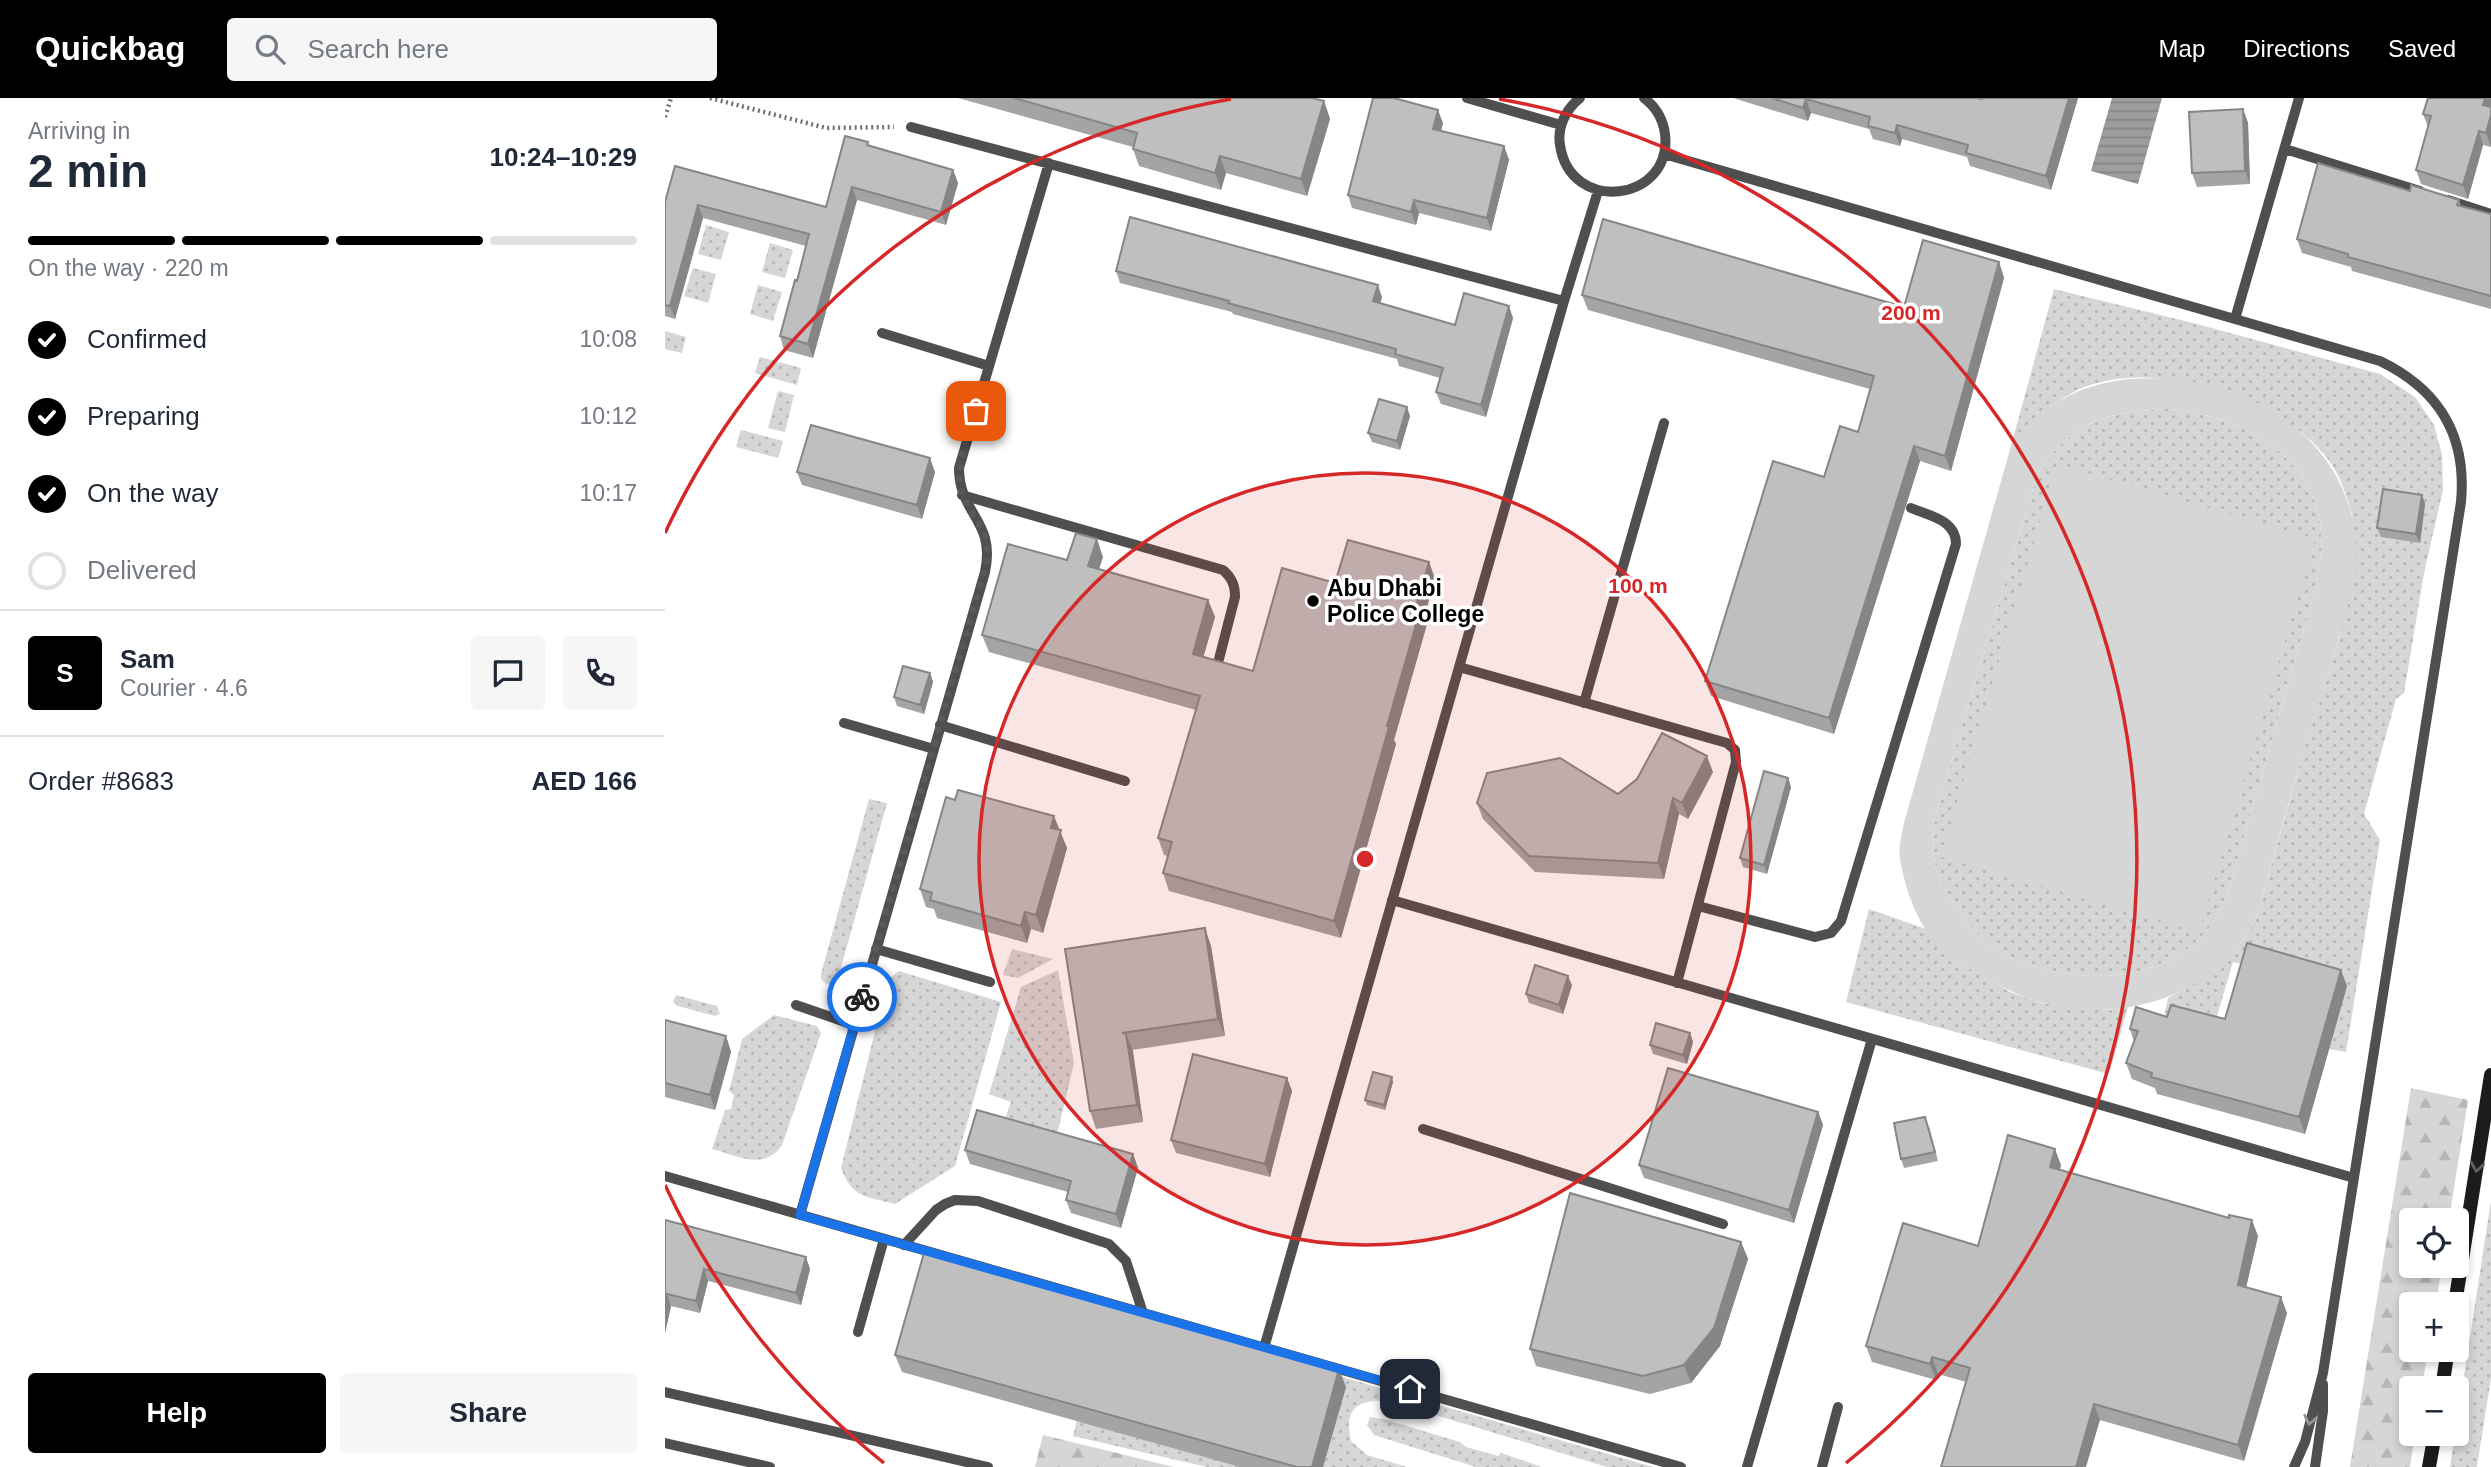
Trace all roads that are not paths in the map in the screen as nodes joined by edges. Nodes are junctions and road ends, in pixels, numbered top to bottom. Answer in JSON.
{"nodes":[{"id":1,"x":1467,"y":98,"type":"edge"},
{"id":2,"x":1580,"y":98,"type":"edge"},
{"id":3,"x":1644,"y":98,"type":"edge"},
{"id":4,"x":1657,"y":98,"type":"edge"},
{"id":5,"x":2299,"y":98,"type":"edge"},
{"id":6,"x":1659,"y":114,"type":"junction"},
{"id":7,"x":1561,"y":125,"type":"junction"},
{"id":8,"x":911,"y":127,"type":"road end"},
{"id":9,"x":2285,"y":149,"type":"junction"},
{"id":10,"x":1664,"y":154,"type":"junction"},
{"id":11,"x":1049,"y":163,"type":"junction"},
{"id":12,"x":1598,"y":191,"type":"junction"},
{"id":13,"x":2427,"y":193,"type":"edge"},
{"id":14,"x":2439,"y":197,"type":"edge"},
{"id":15,"x":2491,"y":214,"type":"edge"},
{"id":16,"x":1564,"y":301,"type":"junction"},
{"id":17,"x":2235,"y":319,"type":"junction"},
{"id":18,"x":882,"y":333,"type":"dead end"},
{"id":19,"x":989,"y":366,"type":"junction"},
{"id":20,"x":1664,"y":423,"type":"dead end"},
{"id":21,"x":962,"y":495,"type":"junction"},
{"id":22,"x":1911,"y":508,"type":"dead end"},
{"id":23,"x":1219,"y":659,"type":"edge"},
{"id":24,"x":1459,"y":667,"type":"junction"},
{"id":25,"x":1584,"y":703,"type":"junction"},
{"id":26,"x":845,"y":723,"type":"dead end"},
{"id":27,"x":940,"y":725,"type":"junction"},
{"id":28,"x":934,"y":749,"type":"junction"},
{"id":29,"x":1125,"y":781,"type":"dead end"},
{"id":30,"x":1392,"y":900,"type":"junction"},
{"id":31,"x":1698,"y":906,"type":"junction"},
{"id":32,"x":876,"y":949,"type":"junction"},
{"id":33,"x":990,"y":982,"type":"dead end"},
{"id":34,"x":1677,"y":983,"type":"junction"},
{"id":35,"x":796,"y":1005,"type":"dead end"},
{"id":36,"x":854,"y":1025,"type":"junction"},
{"id":37,"x":1872,"y":1039,"type":"junction"},
{"id":38,"x":2491,"y":1075,"type":"edge"},
{"id":39,"x":1423,"y":1129,"type":"dead end"},
{"id":40,"x":665,"y":1176,"type":"edge"},
{"id":41,"x":2354,"y":1178,"type":"junction"},
{"id":42,"x":680,"y":1180,"type":"junction"},
{"id":43,"x":665,"y":1182,"type":"edge"},
{"id":44,"x":800,"y":1215,"type":"junction"},
{"id":45,"x":1723,"y":1224,"type":"dead end"},
{"id":46,"x":884,"y":1239,"type":"junction"},
{"id":47,"x":904,"y":1245,"type":"junction"},
{"id":48,"x":2457,"y":1292,"type":"edge"},
{"id":49,"x":1143,"y":1313,"type":"junction"},
{"id":50,"x":858,"y":1332,"type":"dead end"},
{"id":51,"x":1264,"y":1348,"type":"junction"},
{"id":52,"x":2323,"y":1373,"type":"junction"},
{"id":53,"x":665,"y":1392,"type":"edge"},
{"id":54,"x":1838,"y":1406,"type":"dead end"},
{"id":55,"x":665,"y":1443,"type":"edge"},
{"id":56,"x":2433,"y":1446,"type":"edge"},
{"id":57,"x":770,"y":1467,"type":"edge"},
{"id":58,"x":988,"y":1467,"type":"edge"},
{"id":59,"x":1681,"y":1467,"type":"edge"},
{"id":60,"x":1747,"y":1467,"type":"edge"},
{"id":61,"x":1822,"y":1467,"type":"edge"},
{"id":62,"x":2294,"y":1467,"type":"edge"},
{"id":63,"x":2315,"y":1467,"type":"edge"},
{"id":64,"x":2429,"y":1467,"type":"edge"}],
"edges":[{"from":1,"to":7,"type":"lane"},
{"from":2,"to":7,"type":"lane"},
{"from":3,"to":6,"type":"lane"},
{"from":4,"to":6,"type":"lane"},
{"from":5,"to":9,"type":"lane"},
{"from":6,"to":10,"type":"lane"},
{"from":7,"to":12,"type":"lane"},
{"from":8,"to":11,"type":"lane"},
{"from":9,"to":13,"type":"lane"},
{"from":9,"to":17,"type":"lane"},
{"from":10,"to":12,"type":"lane"},
{"from":10,"to":17,"type":"lane"},
{"from":11,"to":16,"type":"lane"},
{"from":11,"to":19,"type":"lane"},
{"from":12,"to":16,"type":"lane"},
{"from":14,"to":15,"type":"lane"},
{"from":16,"to":24,"type":"lane"},
{"from":17,"to":41,"type":"lane"},
{"from":18,"to":19,"type":"lane"},
{"from":19,"to":21,"type":"lane"},
{"from":20,"to":25,"type":"lane"},
{"from":21,"to":23,"type":"lane"},
{"from":21,"to":27,"type":"lane"},
{"from":22,"to":31,"type":"lane"},
{"from":24,"to":25,"type":"lane"},
{"from":24,"to":30,"type":"lane"},
{"from":25,"to":31,"type":"lane"},
{"from":26,"to":28,"type":"lane"},
{"from":27,"to":28,"type":"lane"},
{"from":27,"to":29,"type":"lane"},
{"from":28,"to":32,"type":"lane"},
{"from":30,"to":34,"type":"lane"},
{"from":30,"to":51,"type":"lane"},
{"from":31,"to":34,"type":"lane"},
{"from":32,"to":33,"type":"lane"},
{"from":32,"to":36,"type":"lane"},
{"from":34,"to":37,"type":"lane"},
{"from":35,"to":36,"type":"lane"},
{"from":36,"to":44,"type":"lane"},
{"from":37,"to":41,"type":"lane"},
{"from":37,"to":60,"type":"lane"},
{"from":38,"to":48,"type":"street","one_way":true},
{"from":39,"to":45,"type":"lane"},
{"from":40,"to":42,"type":"lane"},
{"from":41,"to":52,"type":"lane"},
{"from":42,"to":43,"type":"lane"},
{"from":42,"to":44,"type":"lane"},
{"from":44,"to":46,"type":"lane"},
{"from":46,"to":47,"type":"lane"},
{"from":46,"to":50,"type":"lane"},
{"from":47,"to":49,"type":"lane"},
{"from":47,"to":49,"type":"lane"},
{"from":49,"to":51,"type":"lane"},
{"from":51,"to":59,"type":"lane"},
{"from":52,"to":62,"type":"lane","one_way":true},
{"from":52,"to":63,"type":"lane"},
{"from":53,"to":58,"type":"lane"},
{"from":54,"to":61,"type":"lane"},
{"from":55,"to":57,"type":"lane"},
{"from":56,"to":64,"type":"street"}]}
